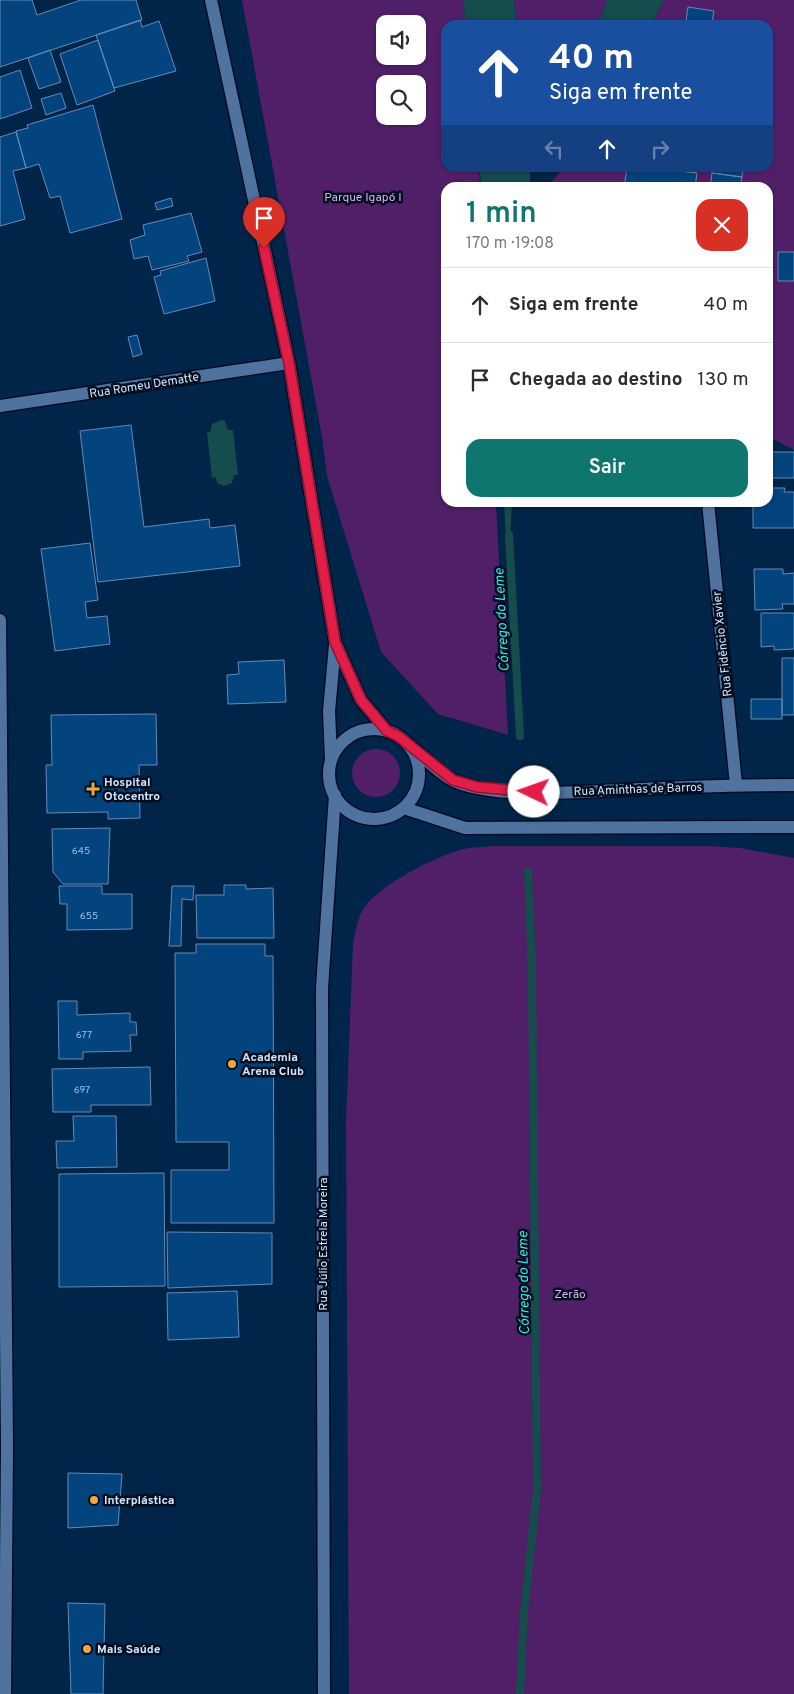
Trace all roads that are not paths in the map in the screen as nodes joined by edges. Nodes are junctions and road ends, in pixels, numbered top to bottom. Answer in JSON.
{"nodes":[{"id":1,"x":212,"y":0,"type":"edge"},
{"id":2,"x":289,"y":363,"type":"junction"},
{"id":3,"x":0,"y":406,"type":"edge"},
{"id":4,"x":708,"y":507,"type":"edge"},
{"id":5,"x":0,"y":620,"type":"edge"},
{"id":6,"x":335,"y":642,"type":"junction"},
{"id":7,"x":387,"y":731,"type":"junction"},
{"id":8,"x":407,"y":743,"type":"junction"},
{"id":9,"x":331,"y":762,"type":"junction"},
{"id":10,"x":736,"y":785,"type":"junction"},
{"id":11,"x":794,"y":785,"type":"edge"},
{"id":12,"x":335,"y":795,"type":"junction"},
{"id":13,"x":404,"y":808,"type":"junction"},
{"id":14,"x":794,"y":827,"type":"edge"},
{"id":15,"x":4,"y":1450,"type":"edge"},
{"id":16,"x":2,"y":1622,"type":"edge"},
{"id":17,"x":5,"y":1694,"type":"edge"},
{"id":18,"x":324,"y":1694,"type":"edge"}],
"edges":[{"from":1,"to":2,"type":"street"},
{"from":2,"to":3,"type":"street","name":"Rua Romeu Dematte"},
{"from":2,"to":6,"type":"street"},
{"from":4,"to":10,"type":"street","name":"Rua Fidêncio Xavier"},
{"from":5,"to":15,"type":"street"},
{"from":6,"to":7,"type":"street"},
{"from":6,"to":9,"type":"street"},
{"from":7,"to":8,"type":"street"},
{"from":7,"to":9,"type":"street"},
{"from":8,"to":10,"type":"street","name":"Rua Aminthas de Barros"},
{"from":8,"to":13,"type":"street"},
{"from":9,"to":12,"type":"street"},
{"from":10,"to":11,"type":"street","name":"Rua Aminthas de Barros"},
{"from":12,"to":13,"type":"street"},
{"from":12,"to":18,"type":"street","name":"Rua Júlio Estrela Moreira"},
{"from":13,"to":14,"type":"street"},
{"from":15,"to":16,"type":"street"},
{"from":16,"to":17,"type":"street"}]}
